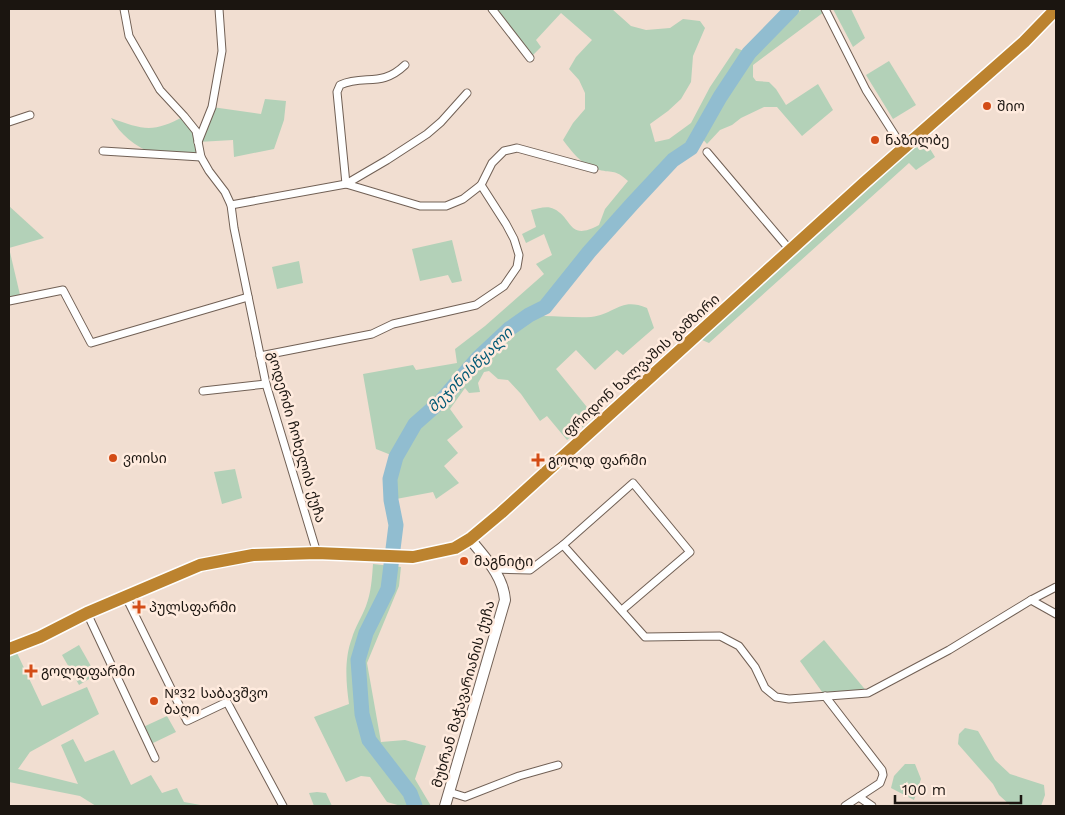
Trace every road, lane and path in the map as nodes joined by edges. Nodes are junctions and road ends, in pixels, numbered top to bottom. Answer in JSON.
{"nodes":[{"id":1,"x":124,"y":9,"type":"edge"},
{"id":2,"x":219,"y":9,"type":"edge"},
{"id":3,"x":492,"y":9,"type":"edge"},
{"id":4,"x":825,"y":9,"type":"edge"},
{"id":5,"x":1055,"y":14,"type":"edge"},
{"id":6,"x":530,"y":58,"type":"dead end"},
{"id":7,"x":405,"y":65,"type":"dead end"},
{"id":8,"x":467,"y":93,"type":"dead end"},
{"id":9,"x":30,"y":115,"type":"dead end"},
{"id":10,"x":9,"y":122,"type":"edge"},
{"id":11,"x":198,"y":142,"type":"junction"},
{"id":12,"x":903,"y":148,"type":"junction"},
{"id":13,"x":103,"y":151,"type":"dead end"},
{"id":14,"x":707,"y":152,"type":"dead end"},
{"id":15,"x":201,"y":156,"type":"junction"},
{"id":16,"x":594,"y":169,"type":"dead end"},
{"id":17,"x":346,"y":184,"type":"junction"},
{"id":18,"x":481,"y":185,"type":"junction"},
{"id":19,"x":231,"y":205,"type":"junction"},
{"id":20,"x":790,"y":250,"type":"junction"},
{"id":21,"x":248,"y":297,"type":"junction"},
{"id":22,"x":9,"y":301,"type":"edge"},
{"id":23,"x":260,"y":356,"type":"junction"},
{"id":24,"x":266,"y":384,"type":"junction"},
{"id":25,"x":203,"y":392,"type":"dead end"},
{"id":26,"x":470,"y":539,"type":"junction"},
{"id":27,"x":563,"y":545,"type":"junction"},
{"id":28,"x":318,"y":553,"type":"junction"},
{"id":29,"x":494,"y":569,"type":"junction"},
{"id":30,"x":1056,"y":587,"type":"edge"},
{"id":31,"x":126,"y":597,"type":"junction"},
{"id":32,"x":1031,"y":600,"type":"junction"},
{"id":33,"x":622,"y":610,"type":"junction"},
{"id":34,"x":87,"y":613,"type":"junction"},
{"id":35,"x":1056,"y":614,"type":"edge"},
{"id":36,"x":9,"y":649,"type":"edge"},
{"id":37,"x":825,"y":696,"type":"junction"},
{"id":38,"x":155,"y":758,"type":"dead end"},
{"id":39,"x":558,"y":766,"type":"dead end"},
{"id":40,"x":449,"y":792,"type":"junction"},
{"id":41,"x":859,"y":797,"type":"junction"},
{"id":42,"x":283,"y":806,"type":"edge"},
{"id":43,"x":445,"y":806,"type":"edge"},
{"id":44,"x":845,"y":806,"type":"edge"},
{"id":45,"x":872,"y":806,"type":"edge"}],
"edges":[{"from":1,"to":11,"type":"street","name":"გოდერძი ჩოხელის ქუჩა"},
{"from":2,"to":11,"type":"street"},
{"from":3,"to":6,"type":"street"},
{"from":4,"to":12,"type":"street"},
{"from":5,"to":12,"type":"highway","name":"ფრიდონ ხალვაშის გამზირი"},
{"from":7,"to":17,"type":"street"},
{"from":8,"to":17,"type":"street"},
{"from":9,"to":10,"type":"street"},
{"from":11,"to":15,"type":"street","name":"გოდერძი ჩოხელის ქუჩა"},
{"from":12,"to":20,"type":"highway","name":"ფრიდონ ხალვაშის გამზირი"},
{"from":13,"to":15,"type":"street"},
{"from":14,"to":20,"type":"street"},
{"from":15,"to":19,"type":"street","name":"გოდერძი ჩოხელის ქუჩა"},
{"from":16,"to":18,"type":"street"},
{"from":17,"to":18,"type":"street"},
{"from":17,"to":19,"type":"street"},
{"from":18,"to":23,"type":"street"},
{"from":19,"to":21,"type":"street","name":"გოდერძი ჩოხელის ქუჩა"},
{"from":20,"to":26,"type":"highway","name":"ფრიდონ ხალვაშის გამზირი"},
{"from":21,"to":22,"type":"street"},
{"from":21,"to":23,"type":"street","name":"გოდერძი ჩოხელის ქუჩა"},
{"from":23,"to":24,"type":"street","name":"გოდერძი ჩოხელის ქუჩა"},
{"from":24,"to":25,"type":"street"},
{"from":24,"to":28,"type":"street","name":"გოდერძი ჩოხელის ქუჩა"},
{"from":26,"to":28,"type":"highway","name":"ფრიდონ ხალვაშის გამზირი"},
{"from":26,"to":29,"type":"street","name":"მუხრან მაჭავარიანის ქუჩა"},
{"from":27,"to":29,"type":"street"},
{"from":27,"to":33,"type":"street"},
{"from":27,"to":33,"type":"street"},
{"from":28,"to":31,"type":"highway","name":"ფრიდონ ხალვაშის გამზირი"},
{"from":29,"to":40,"type":"street","name":"მუხრან მაჭავარიანის ქუჩა"},
{"from":30,"to":32,"type":"street"},
{"from":31,"to":34,"type":"highway","name":"ფრიდონ ხალვაშის გამზირი"},
{"from":31,"to":42,"type":"street"},
{"from":32,"to":35,"type":"street"},
{"from":32,"to":37,"type":"street"},
{"from":33,"to":37,"type":"street"},
{"from":34,"to":36,"type":"highway","name":"ფრიდონ ხალვაშის გამზირი"},
{"from":34,"to":38,"type":"street"},
{"from":37,"to":41,"type":"street"},
{"from":39,"to":40,"type":"street"},
{"from":40,"to":43,"type":"street","name":"მუხრან მაჭავარიანის ქუჩა"},
{"from":41,"to":44,"type":"street"},
{"from":41,"to":45,"type":"street"}]}
